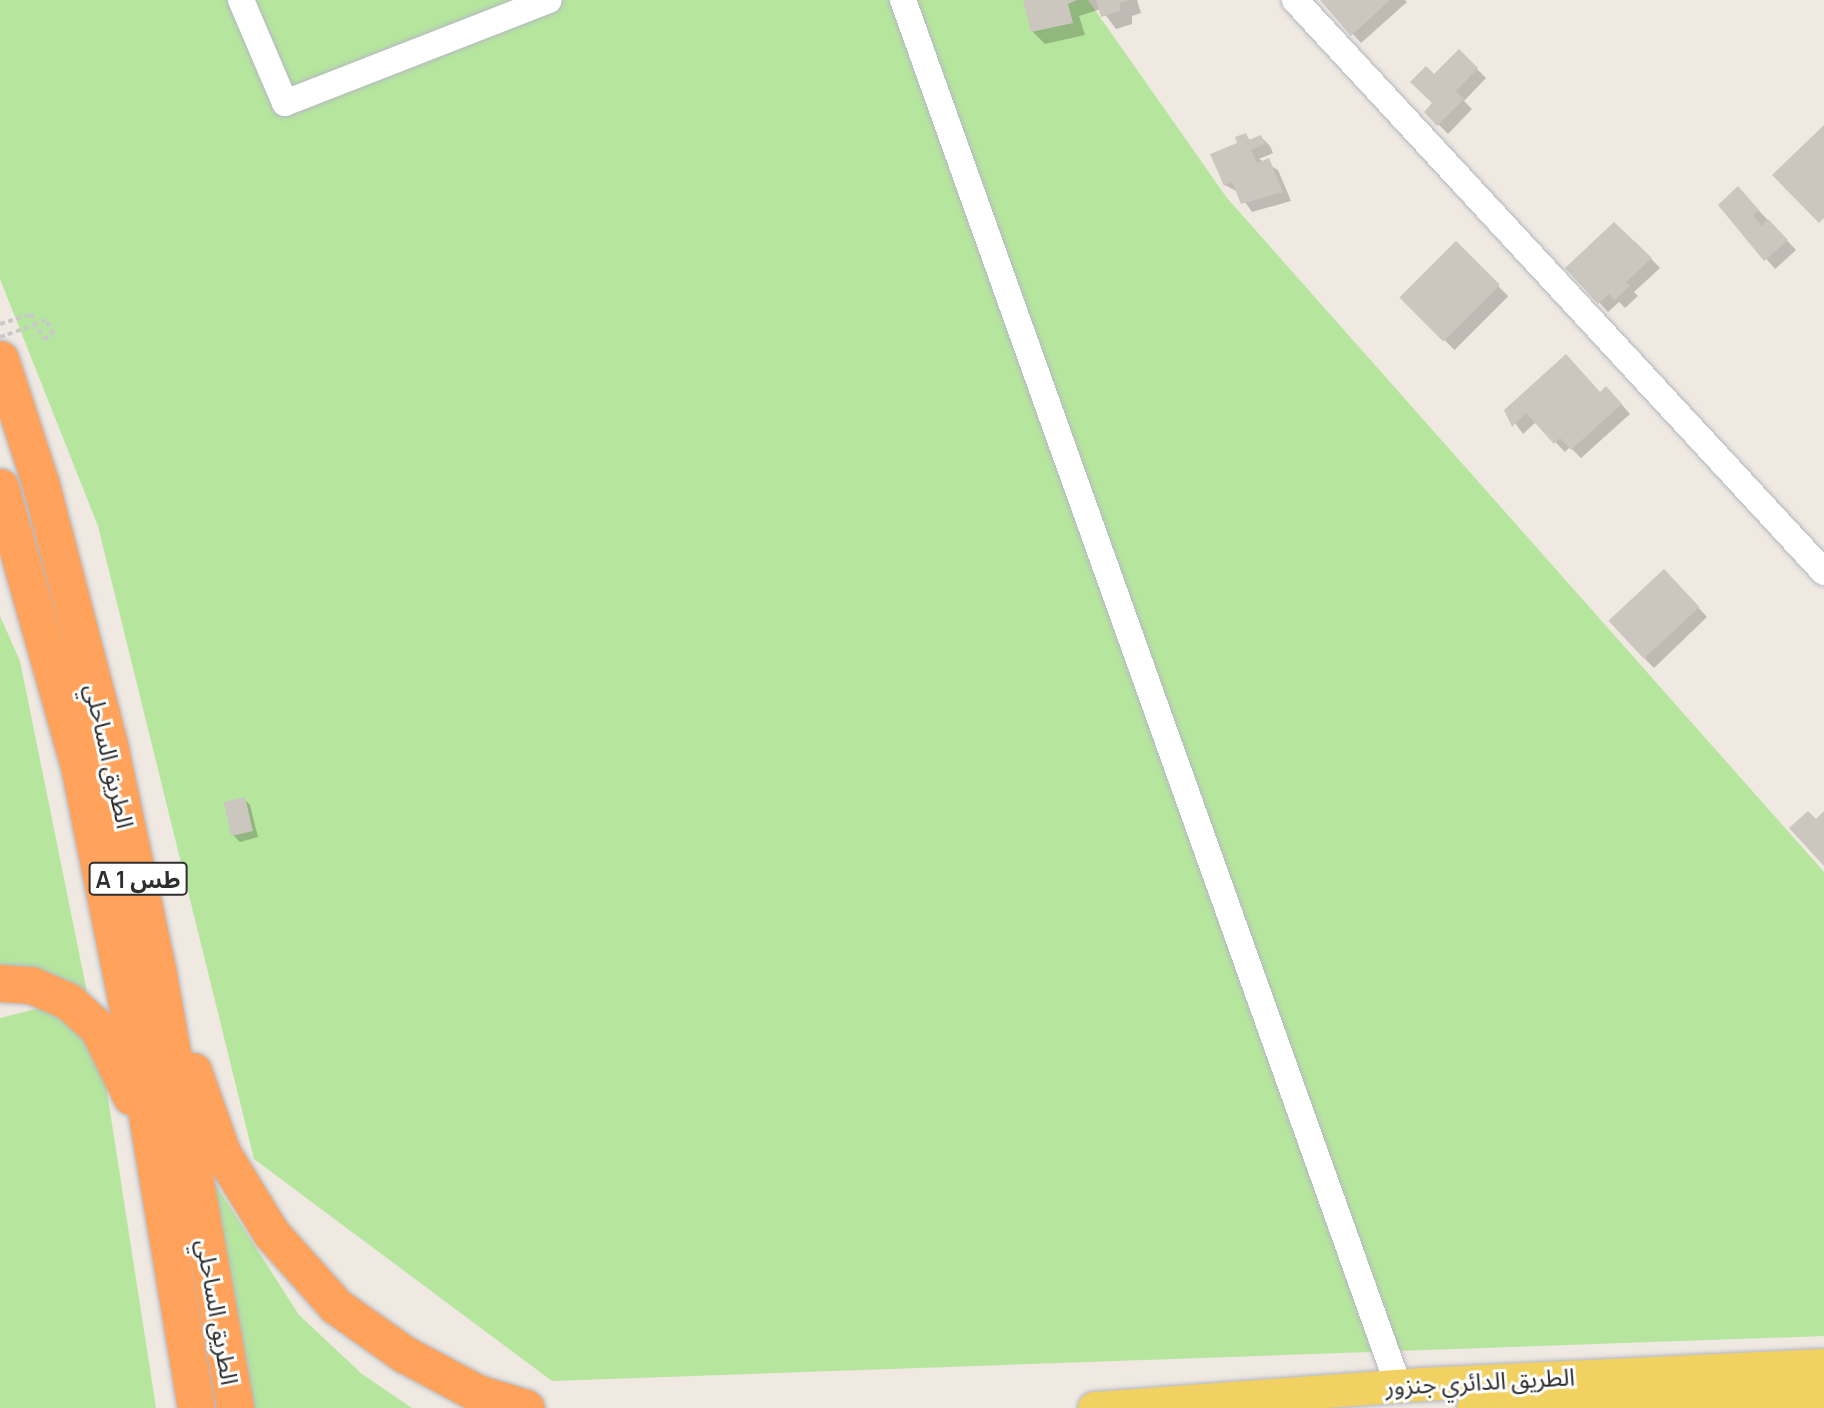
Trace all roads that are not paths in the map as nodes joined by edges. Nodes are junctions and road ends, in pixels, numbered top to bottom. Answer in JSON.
{"nodes":[{"id":1,"x":241,"y":0,"type":"edge"},
{"id":2,"x":549,"y":0,"type":"edge"},
{"id":3,"x":903,"y":0,"type":"edge"},
{"id":4,"x":1295,"y":0,"type":"edge"},
{"id":5,"x":0,"y":359,"type":"edge"},
{"id":6,"x":0,"y":487,"type":"edge"},
{"id":7,"x":1824,"y":572,"type":"edge"},
{"id":8,"x":158,"y":974,"type":"junction"},
{"id":9,"x":0,"y":983,"type":"edge"},
{"id":10,"x":156,"y":1162,"type":"junction"},
{"id":11,"x":1398,"y":1385,"type":"junction"},
{"id":12,"x":1819,"y":1390,"type":"edge"},
{"id":13,"x":1636,"y":1406,"type":"edge"},
{"id":14,"x":196,"y":1408,"type":"edge"},
{"id":15,"x":235,"y":1408,"type":"edge"},
{"id":16,"x":526,"y":1408,"type":"edge"},
{"id":17,"x":1094,"y":1408,"type":"edge"},
{"id":18,"x":1473,"y":1408,"type":"edge"}],
"edges":[{"from":1,"to":2,"type":"street"},
{"from":3,"to":11,"type":"street"},
{"from":4,"to":7,"type":"street"},
{"from":5,"to":8,"type":"highway","name":"الطريق الساحلي","number":"A 1 طس"},
{"from":6,"to":10,"type":"highway","name":"الطريق الساحلي","number":"A 1 طس"},
{"from":8,"to":15,"type":"highway","name":"الطريق الساحلي","number":"A 1 طس"},
{"from":8,"to":16,"type":"highway"},
{"from":9,"to":10,"type":"highway"},
{"from":10,"to":14,"type":"highway","name":"الطريق الساحلي","number":"A 1 طس"},
{"from":11,"to":12,"type":"main road","name":"الطريق الدائري جنزور"},
{"from":11,"to":17,"type":"main road","name":"الطريق الدائري جنزور"},
{"from":12,"to":13,"type":"main road","name":"الطريق الدائري جنزور"},
{"from":13,"to":18,"type":"main road","name":"الطريق الدائري جنزور"}]}
